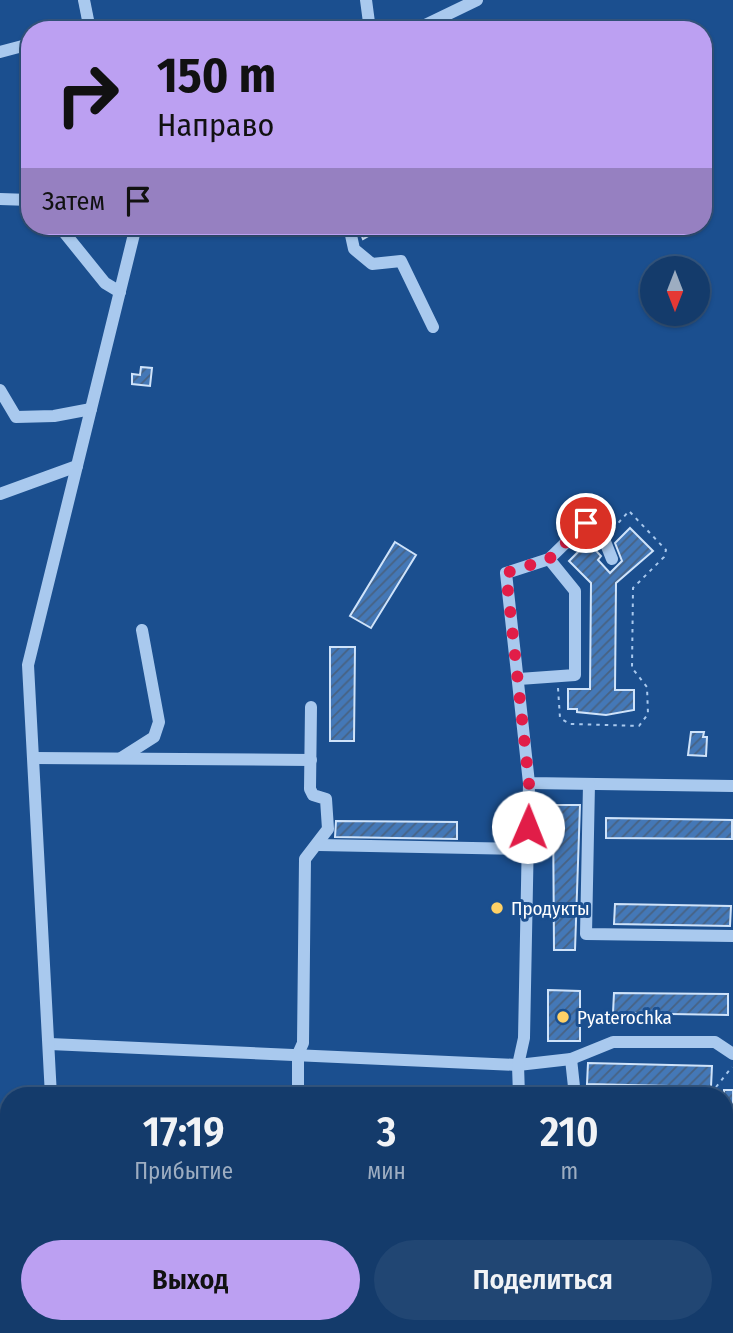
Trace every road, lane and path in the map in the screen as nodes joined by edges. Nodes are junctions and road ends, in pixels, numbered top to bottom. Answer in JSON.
{"nodes":[{"id":1,"x":84,"y":0,"type":"edge"},
{"id":2,"x":366,"y":0,"type":"edge"},
{"id":3,"x":477,"y":0,"type":"edge"},
{"id":4,"x":88,"y":21,"type":"edge"},
{"id":5,"x":369,"y":21,"type":"edge"},
{"id":6,"x":434,"y":21,"type":"edge"},
{"id":7,"x":21,"y":46,"type":"edge"},
{"id":8,"x":0,"y":52,"type":"edge"},
{"id":9,"x":0,"y":199,"type":"edge"},
{"id":10,"x":21,"y":200,"type":"edge"},
{"id":11,"x":66,"y":235,"type":"edge"},
{"id":12,"x":134,"y":235,"type":"edge"},
{"id":13,"x":351,"y":235,"type":"edge"},
{"id":14,"x":120,"y":292,"type":"junction"},
{"id":15,"x":433,"y":327,"type":"dead end"},
{"id":16,"x":0,"y":390,"type":"edge"},
{"id":17,"x":91,"y":409,"type":"junction"},
{"id":18,"x":77,"y":466,"type":"junction"},
{"id":19,"x":0,"y":495,"type":"edge"},
{"id":20,"x":604,"y":539,"type":"junction"},
{"id":21,"x":549,"y":559,"type":"junction"},
{"id":22,"x":612,"y":559,"type":"dead end"},
{"id":23,"x":142,"y":630,"type":"dead end"},
{"id":24,"x":558,"y":677,"type":"junction"},
{"id":25,"x":519,"y":679,"type":"junction"},
{"id":26,"x":311,"y":707,"type":"dead end"},
{"id":27,"x":34,"y":758,"type":"junction"},
{"id":28,"x":121,"y":758,"type":"junction"},
{"id":29,"x":311,"y":760,"type":"junction"},
{"id":30,"x":529,"y":783,"type":"junction"},
{"id":31,"x":589,"y":784,"type":"junction"},
{"id":32,"x":733,"y":786,"type":"edge"},
{"id":33,"x":319,"y":845,"type":"junction"},
{"id":34,"x":528,"y":849,"type":"junction"},
{"id":35,"x":733,"y":936,"type":"edge"},
{"id":36,"x":50,"y":1044,"type":"junction"},
{"id":37,"x":298,"y":1054,"type":"junction"},
{"id":38,"x":733,"y":1054,"type":"edge"},
{"id":39,"x":571,"y":1059,"type":"junction"},
{"id":40,"x":518,"y":1065,"type":"junction"},
{"id":41,"x":733,"y":1066,"type":"edge"},
{"id":42,"x":51,"y":1087,"type":"edge"},
{"id":43,"x":298,"y":1087,"type":"edge"},
{"id":44,"x":519,"y":1087,"type":"edge"},
{"id":45,"x":574,"y":1087,"type":"edge"},
{"id":46,"x":716,"y":1087,"type":"edge"}],
"edges":[{"from":1,"to":4,"type":"street"},
{"from":2,"to":5,"type":"street"},
{"from":3,"to":6,"type":"street"},
{"from":7,"to":8,"type":"street"},
{"from":9,"to":10,"type":"street"},
{"from":11,"to":14,"type":"street"},
{"from":12,"to":14,"type":"street"},
{"from":13,"to":15,"type":"street"},
{"from":14,"to":17,"type":"street"},
{"from":16,"to":17,"type":"street"},
{"from":17,"to":18,"type":"street"},
{"from":18,"to":19,"type":"street"},
{"from":18,"to":27,"type":"street"},
{"from":20,"to":21,"type":"street"},
{"from":20,"to":22,"type":"street"},
{"from":20,"to":24,"type":"path"},
{"from":21,"to":24,"type":"street"},
{"from":21,"to":25,"type":"street"},
{"from":23,"to":28,"type":"street"},
{"from":24,"to":25,"type":"street"},
{"from":25,"to":30,"type":"street"},
{"from":26,"to":29,"type":"street"},
{"from":27,"to":28,"type":"street"},
{"from":27,"to":36,"type":"street"},
{"from":28,"to":29,"type":"street"},
{"from":29,"to":33,"type":"street"},
{"from":30,"to":31,"type":"street"},
{"from":30,"to":34,"type":"street"},
{"from":31,"to":32,"type":"street"},
{"from":31,"to":35,"type":"street"},
{"from":33,"to":34,"type":"street"},
{"from":33,"to":37,"type":"street"},
{"from":34,"to":40,"type":"street"},
{"from":36,"to":37,"type":"street"},
{"from":36,"to":42,"type":"street"},
{"from":37,"to":40,"type":"street"},
{"from":37,"to":43,"type":"street"},
{"from":38,"to":39,"type":"street"},
{"from":39,"to":40,"type":"street"},
{"from":39,"to":45,"type":"street"},
{"from":40,"to":44,"type":"street"},
{"from":41,"to":46,"type":"path"}]}
